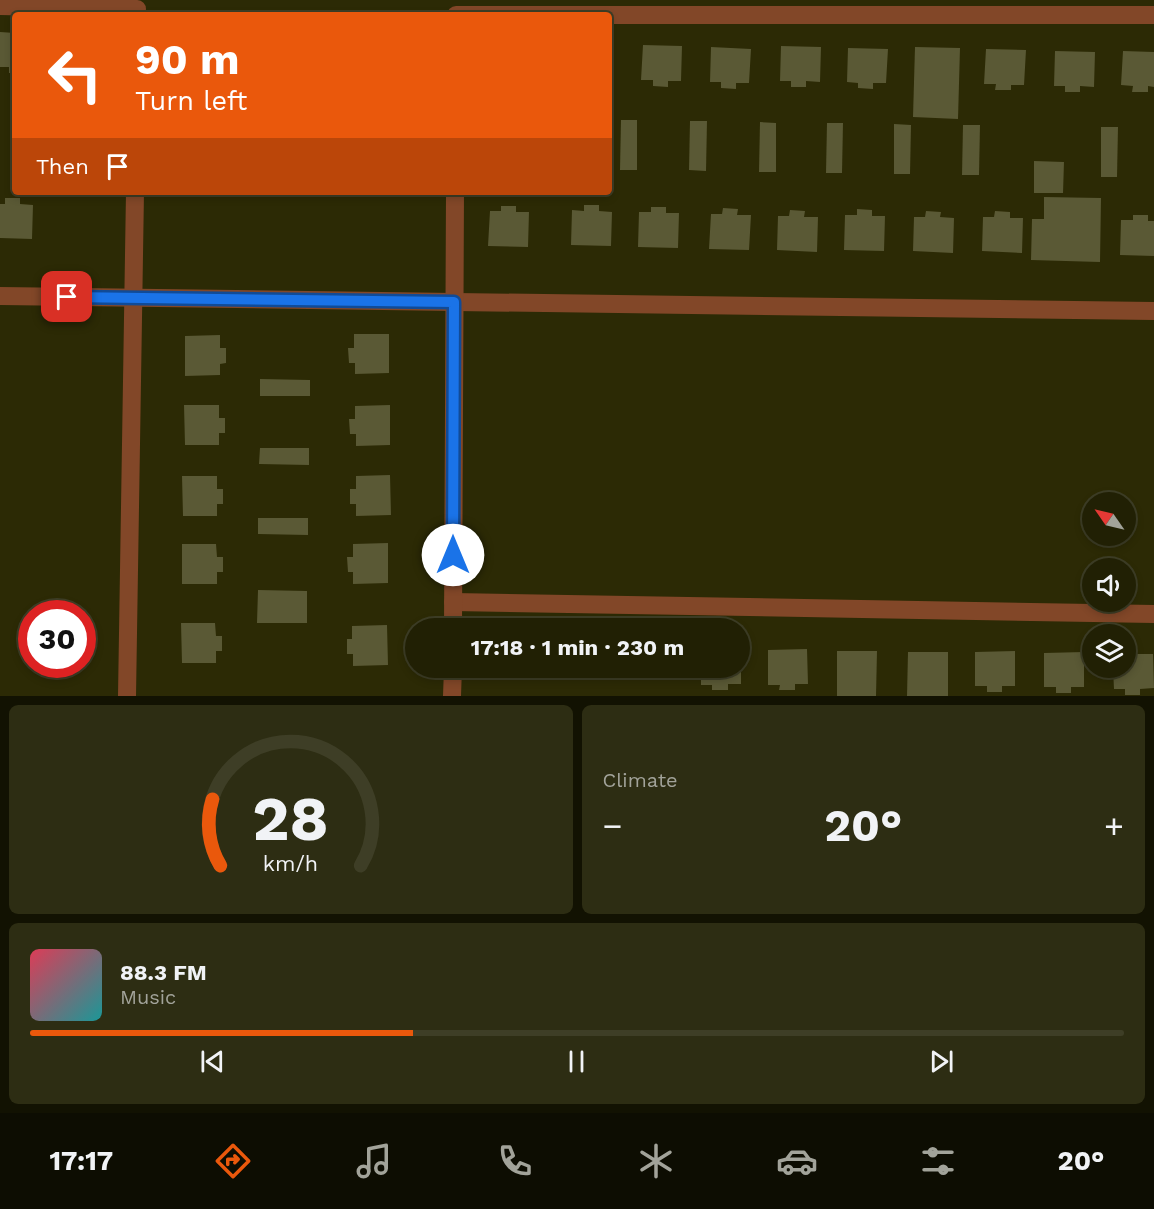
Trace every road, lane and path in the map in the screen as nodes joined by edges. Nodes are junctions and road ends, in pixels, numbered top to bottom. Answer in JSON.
{"nodes":[{"id":1,"x":0,"y":6,"type":"edge"},
{"id":2,"x":137,"y":8,"type":"edge"},
{"id":3,"x":612,"y":15,"type":"edge"},
{"id":4,"x":1154,"y":15,"type":"edge"},
{"id":5,"x":135,"y":195,"type":"edge"},
{"id":6,"x":455,"y":195,"type":"edge"},
{"id":7,"x":0,"y":296,"type":"edge"},
{"id":8,"x":134,"y":298,"type":"junction"},
{"id":9,"x":454,"y":302,"type":"junction"},
{"id":10,"x":1154,"y":310,"type":"edge"},
{"id":11,"x":453,"y":602,"type":"junction"},
{"id":12,"x":1154,"y":614,"type":"edge"},
{"id":13,"x":453,"y":618,"type":"edge"},
{"id":14,"x":453,"y":678,"type":"edge"},
{"id":15,"x":127,"y":696,"type":"edge"},
{"id":16,"x":452,"y":696,"type":"edge"}],
"edges":[{"from":1,"to":2,"type":"street"},
{"from":3,"to":4,"type":"street"},
{"from":5,"to":8,"type":"street"},
{"from":6,"to":9,"type":"street"},
{"from":7,"to":8,"type":"street"},
{"from":8,"to":9,"type":"street"},
{"from":8,"to":15,"type":"street"},
{"from":9,"to":10,"type":"street"},
{"from":9,"to":11,"type":"street"},
{"from":11,"to":12,"type":"street"},
{"from":11,"to":13,"type":"street"},
{"from":14,"to":16,"type":"street"}]}
